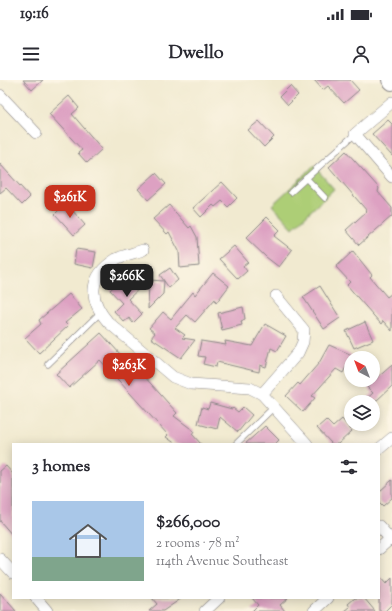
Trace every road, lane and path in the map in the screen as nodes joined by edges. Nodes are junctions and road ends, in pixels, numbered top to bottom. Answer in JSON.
{"nodes":[{"id":1,"x":389,"y":80,"type":"edge"},
{"id":2,"x":392,"y":83,"type":"edge"},
{"id":3,"x":0,"y":95,"type":"edge"},
{"id":4,"x":392,"y":102,"type":"edge"},
{"id":5,"x":36,"y":134,"type":"dead end"},
{"id":6,"x":355,"y":134,"type":"junction"},
{"id":7,"x":392,"y":177,"type":"edge"},
{"id":8,"x":306,"y":178,"type":"junction"},
{"id":9,"x":291,"y":192,"type":"dead end"},
{"id":10,"x":325,"y":198,"type":"dead end"},
{"id":11,"x":143,"y":250,"type":"dead end"},
{"id":12,"x":276,"y":296,"type":"dead end"},
{"id":13,"x":100,"y":313,"type":"junction"},
{"id":14,"x":48,"y":364,"type":"dead end"},
{"id":15,"x":262,"y":394,"type":"junction"},
{"id":16,"x":274,"y":407,"type":"junction"},
{"id":17,"x":392,"y":438,"type":"edge"},
{"id":18,"x":237,"y":443,"type":"edge"},
{"id":19,"x":306,"y":443,"type":"edge"},
{"id":20,"x":380,"y":448,"type":"edge"},
{"id":21,"x":380,"y":527,"type":"edge"},
{"id":22,"x":391,"y":540,"type":"edge"},
{"id":23,"x":380,"y":548,"type":"edge"},
{"id":24,"x":37,"y":599,"type":"edge"},
{"id":25,"x":218,"y":599,"type":"edge"},
{"id":26,"x":327,"y":599,"type":"edge"},
{"id":27,"x":47,"y":611,"type":"edge"},
{"id":28,"x":205,"y":611,"type":"edge"},
{"id":29,"x":314,"y":611,"type":"edge"}],
"edges":[{"from":1,"to":2,"type":"street"},
{"from":3,"to":5,"type":"street"},
{"from":4,"to":6,"type":"street"},
{"from":6,"to":7,"type":"street"},
{"from":6,"to":8,"type":"lane"},
{"from":8,"to":9,"type":"lane"},
{"from":8,"to":10,"type":"lane"},
{"from":11,"to":13,"type":"street"},
{"from":12,"to":15,"type":"street"},
{"from":13,"to":14,"type":"lane"},
{"from":13,"to":15,"type":"street"},
{"from":15,"to":16,"type":"street"},
{"from":16,"to":18,"type":"lane"},
{"from":16,"to":19,"type":"street"},
{"from":17,"to":20,"type":"street"},
{"from":21,"to":22,"type":"street"},
{"from":22,"to":23,"type":"street"},
{"from":24,"to":27,"type":"street"},
{"from":25,"to":28,"type":"street"},
{"from":26,"to":29,"type":"street"}]}
